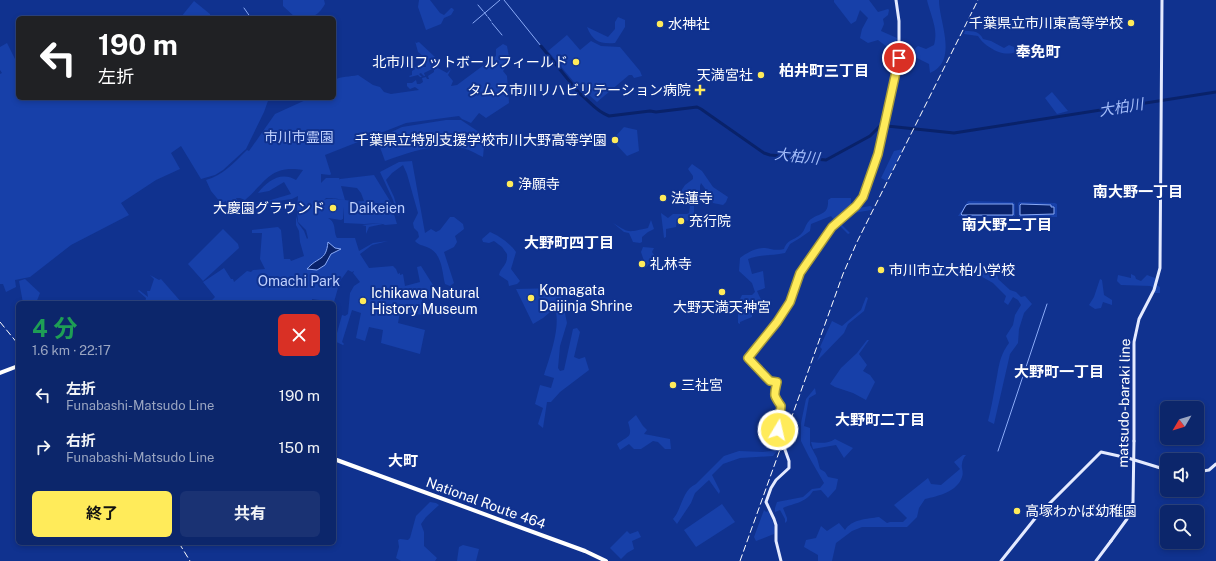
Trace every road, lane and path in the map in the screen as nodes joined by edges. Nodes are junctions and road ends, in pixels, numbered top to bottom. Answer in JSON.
{"nodes":[{"id":1,"x":896,"y":0,"type":"edge"},
{"id":2,"x":1162,"y":0,"type":"edge"},
{"id":3,"x":16,"y":367,"type":"edge"},
{"id":4,"x":0,"y":373,"type":"edge"},
{"id":5,"x":336,"y":460,"type":"edge"},
{"id":6,"x":1216,"y":464,"type":"edge"},
{"id":7,"x":1160,"y":468,"type":"edge"},
{"id":8,"x":1204,"y":471,"type":"edge"},
{"id":9,"x":606,"y":561,"type":"edge"},
{"id":10,"x":781,"y":561,"type":"edge"},
{"id":11,"x":1001,"y":561,"type":"edge"},
{"id":12,"x":1096,"y":561,"type":"edge"}],
"edges":[{"from":1,"to":10,"type":"main road"},
{"from":2,"to":12,"type":"main road","name":"matsudo-baraki line","bridge":true},
{"from":3,"to":4,"type":"highway"},
{"from":5,"to":9,"type":"highway","name":"National Route 464"},
{"from":6,"to":8,"type":"main road"},
{"from":7,"to":11,"type":"main road"}]}
